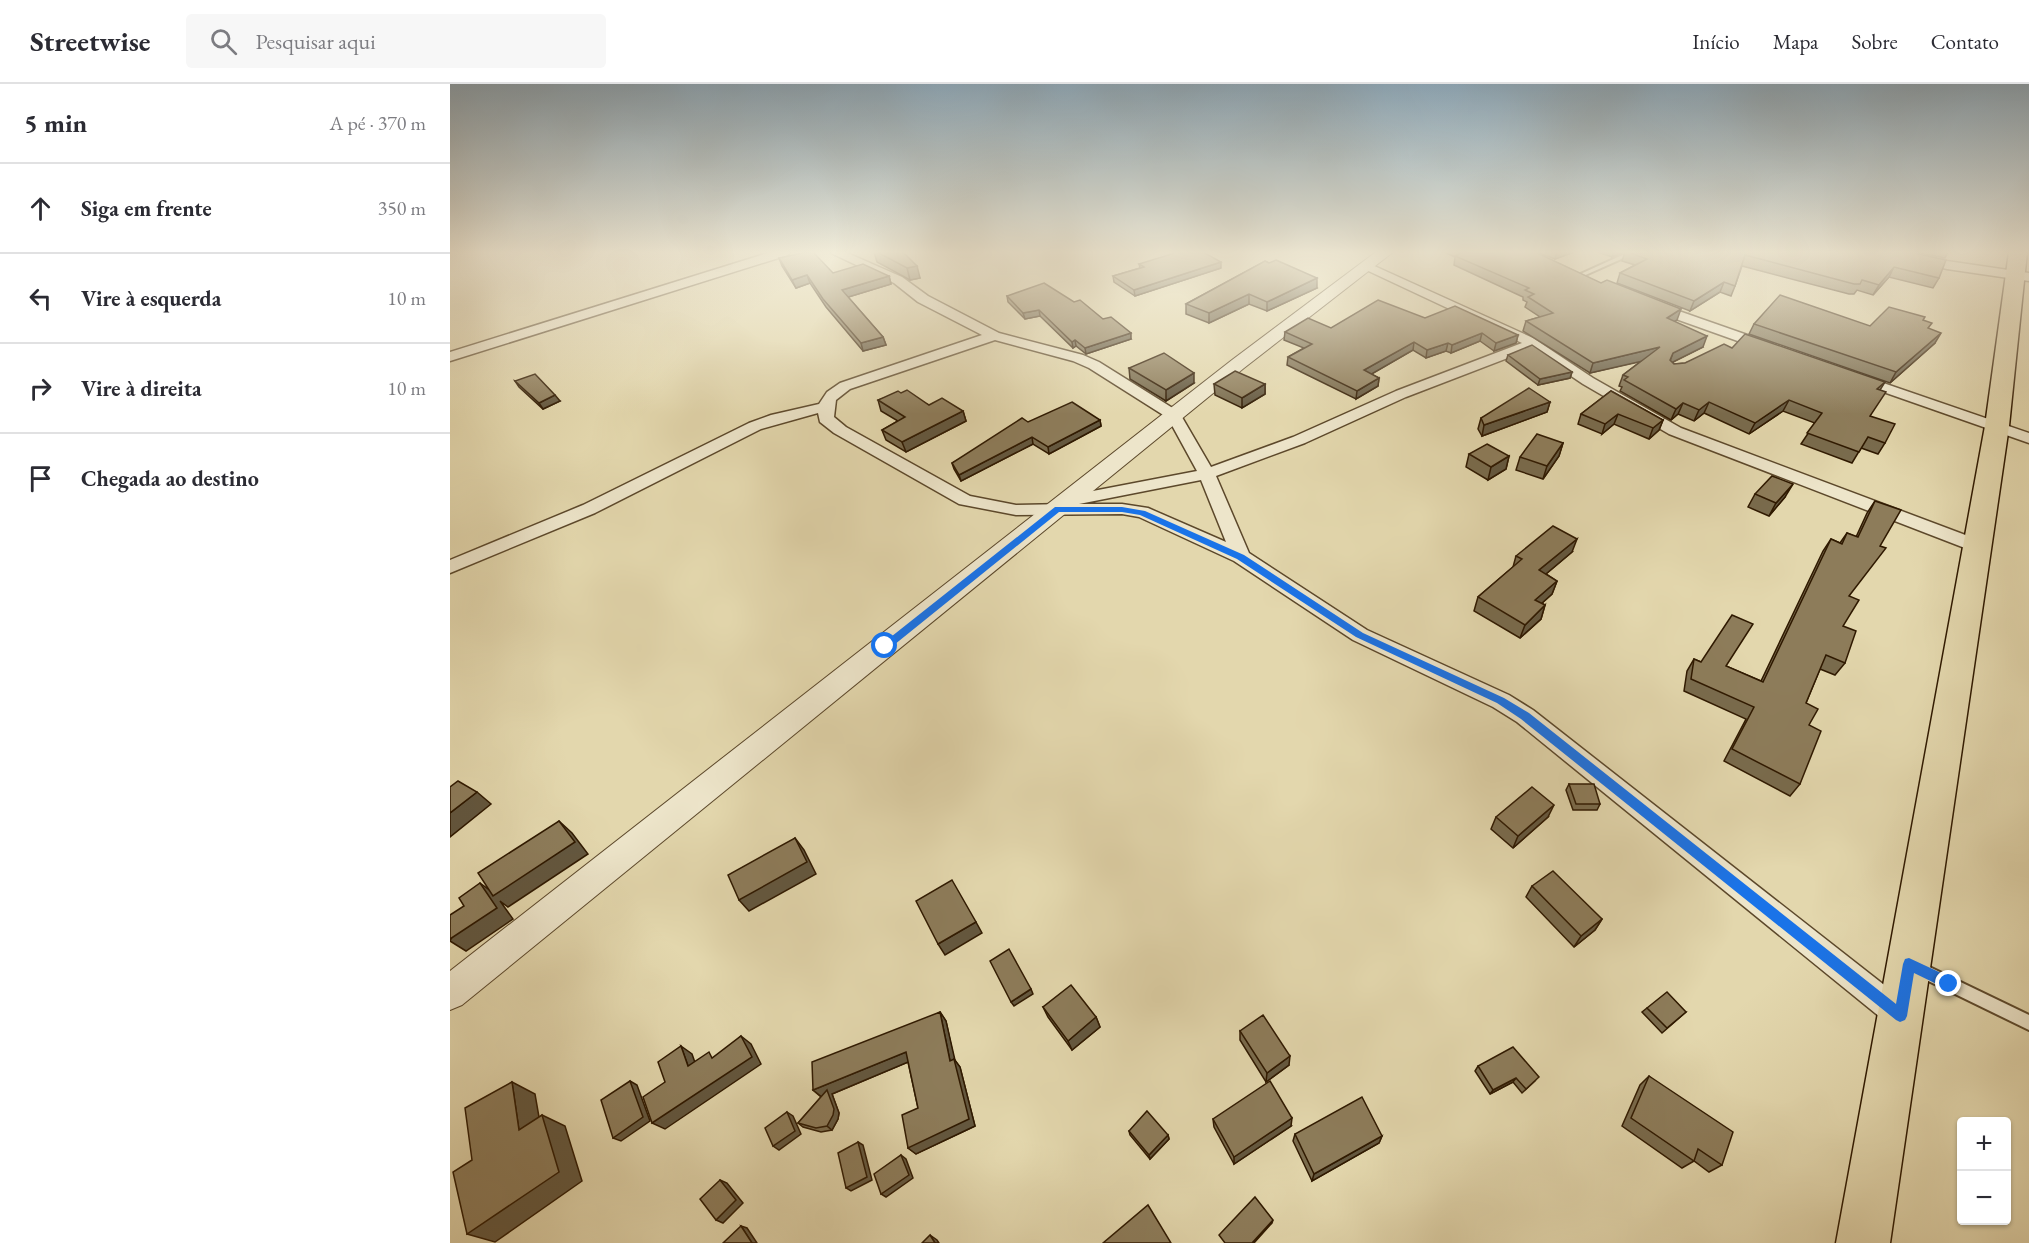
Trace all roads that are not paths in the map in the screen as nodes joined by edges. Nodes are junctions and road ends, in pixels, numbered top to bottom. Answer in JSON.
{"nodes":[{"id":1,"x":612,"y":306,"type":"edge"},
{"id":2,"x":937,"y":306,"type":"edge"},
{"id":3,"x":1311,"y":306,"type":"edge"},
{"id":4,"x":1456,"y":306,"type":"edge"},
{"id":5,"x":1656,"y":306,"type":"edge"},
{"id":6,"x":2019,"y":306,"type":"edge"},
{"id":7,"x":994,"y":336,"type":"junction"},
{"id":8,"x":1738,"y":337,"type":"junction"},
{"id":9,"x":1533,"y":344,"type":"junction"},
{"id":10,"x":1717,"y":348,"type":"edge"},
{"id":11,"x":1783,"y":352,"type":"edge"},
{"id":12,"x":450,"y":357,"type":"edge"},
{"id":13,"x":1839,"y":372,"type":"edge"},
{"id":14,"x":825,"y":407,"type":"junction"},
{"id":15,"x":1174,"y":416,"type":"junction"},
{"id":16,"x":2013,"y":432,"type":"edge"},
{"id":17,"x":1206,"y":474,"type":"junction"},
{"id":18,"x":1063,"y":505,"type":"junction"},
{"id":19,"x":1977,"y":546,"type":"junction"},
{"id":20,"x":1240,"y":557,"type":"junction"},
{"id":21,"x":450,"y":567,"type":"edge"},
{"id":22,"x":1909,"y":964,"type":"junction"},
{"id":23,"x":450,"y":993,"type":"edge"},
{"id":24,"x":1900,"y":1016,"type":"junction"},
{"id":25,"x":2029,"y":1023,"type":"edge"},
{"id":26,"x":1863,"y":1243,"type":"edge"}],
"edges":[{"from":1,"to":12,"type":"street"},
{"from":2,"to":7,"type":"street"},
{"from":3,"to":15,"type":"street"},
{"from":4,"to":9,"type":"street"},
{"from":5,"to":8,"type":"street"},
{"from":6,"to":16,"type":"main road"},
{"from":7,"to":14,"type":"street"},
{"from":7,"to":15,"type":"street"},
{"from":8,"to":10,"type":"street"},
{"from":8,"to":11,"type":"street"},
{"from":9,"to":17,"type":"street"},
{"from":9,"to":19,"type":"street"},
{"from":13,"to":16,"type":"street"},
{"from":14,"to":18,"type":"street"},
{"from":14,"to":21,"type":"street"},
{"from":15,"to":17,"type":"street"},
{"from":15,"to":18,"type":"street"},
{"from":16,"to":19,"type":"main road"},
{"from":17,"to":18,"type":"street"},
{"from":17,"to":20,"type":"street"},
{"from":18,"to":20,"type":"street"},
{"from":18,"to":23,"type":"street"},
{"from":19,"to":22,"type":"main road"},
{"from":20,"to":24,"type":"street"},
{"from":22,"to":24,"type":"main road"},
{"from":22,"to":25,"type":"lane"},
{"from":24,"to":26,"type":"main road"}]}
